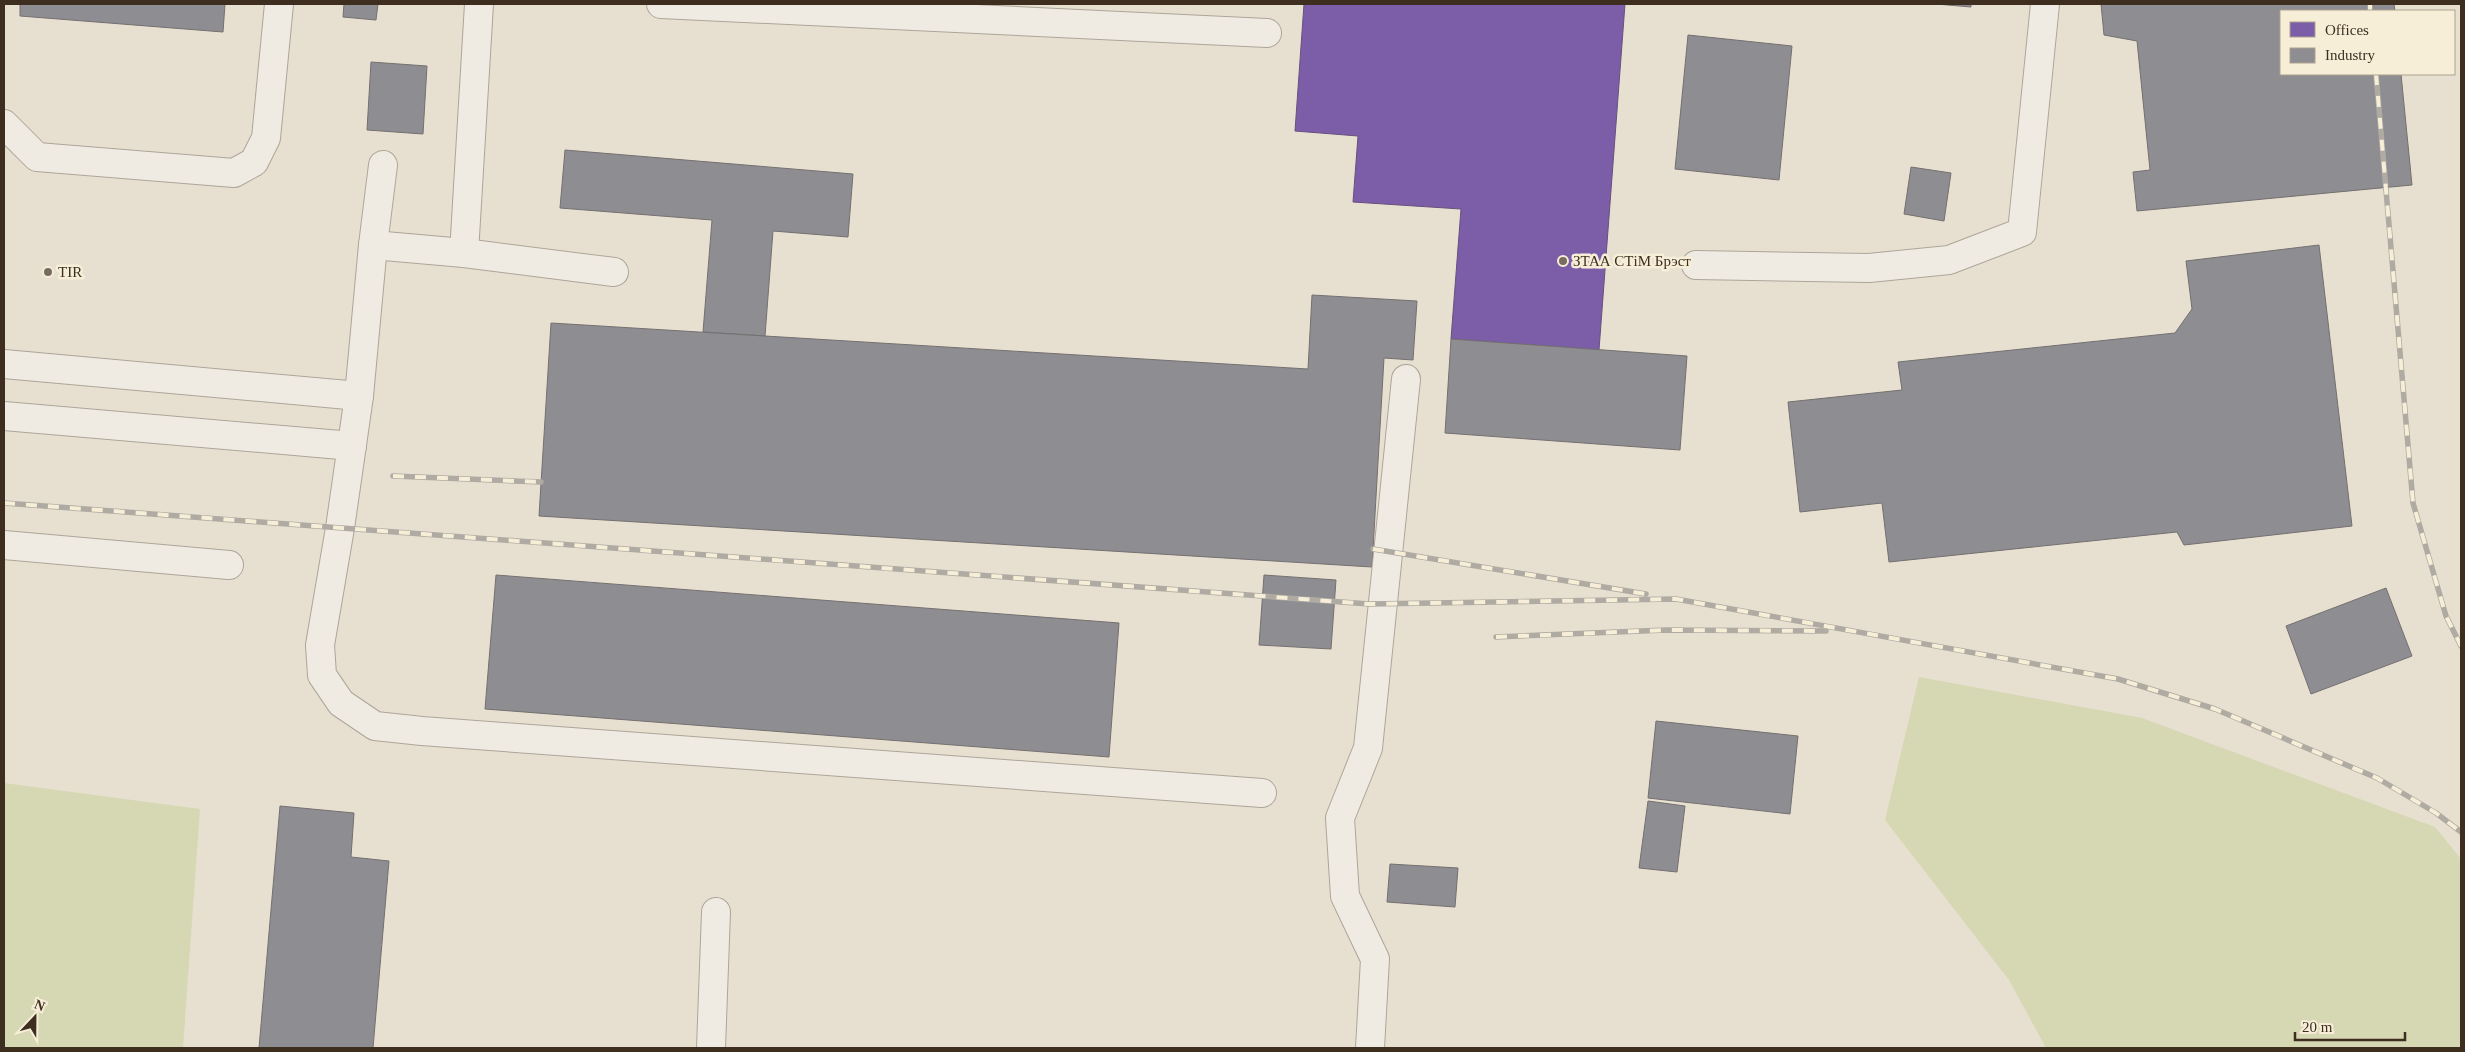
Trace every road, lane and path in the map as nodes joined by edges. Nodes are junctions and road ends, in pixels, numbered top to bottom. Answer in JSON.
{"nodes":[{"id":1,"x":279,"y":4,"type":"edge"},
{"id":2,"x":479,"y":4,"type":"edge"},
{"id":3,"x":661,"y":4,"type":"edge"},
{"id":4,"x":2045,"y":4,"type":"edge"},
{"id":5,"x":813,"y":7,"type":"edge"},
{"id":6,"x":1267,"y":33,"type":"dead end"},
{"id":7,"x":4,"y":124,"type":"edge"},
{"id":8,"x":384,"y":165,"type":"dead end"},
{"id":9,"x":373,"y":245,"type":"junction"},
{"id":10,"x":464,"y":253,"type":"junction"},
{"id":11,"x":1696,"y":265,"type":"dead end"},
{"id":12,"x":614,"y":272,"type":"dead end"},
{"id":13,"x":4,"y":364,"type":"edge"},
{"id":14,"x":1406,"y":379,"type":"dead end"},
{"id":15,"x":359,"y":396,"type":"junction"},
{"id":16,"x":4,"y":416,"type":"edge"},
{"id":17,"x":352,"y":446,"type":"junction"},
{"id":18,"x":4,"y":545,"type":"edge"},
{"id":19,"x":229,"y":565,"type":"dead end"},
{"id":20,"x":1262,"y":793,"type":"dead end"},
{"id":21,"x":716,"y":912,"type":"dead end"},
{"id":22,"x":711,"y":1048,"type":"edge"},
{"id":23,"x":1370,"y":1048,"type":"edge"}],
"edges":[{"from":1,"to":7,"type":"lane"},
{"from":2,"to":10,"type":"lane"},
{"from":3,"to":5,"type":"lane"},
{"from":4,"to":11,"type":"lane"},
{"from":5,"to":6,"type":"lane"},
{"from":8,"to":9,"type":"lane"},
{"from":9,"to":10,"type":"lane"},
{"from":9,"to":15,"type":"lane"},
{"from":10,"to":12,"type":"lane"},
{"from":13,"to":15,"type":"lane"},
{"from":14,"to":23,"type":"lane"},
{"from":15,"to":17,"type":"lane"},
{"from":16,"to":17,"type":"lane"},
{"from":17,"to":20,"type":"lane"},
{"from":18,"to":19,"type":"lane"},
{"from":21,"to":22,"type":"lane"}]}
